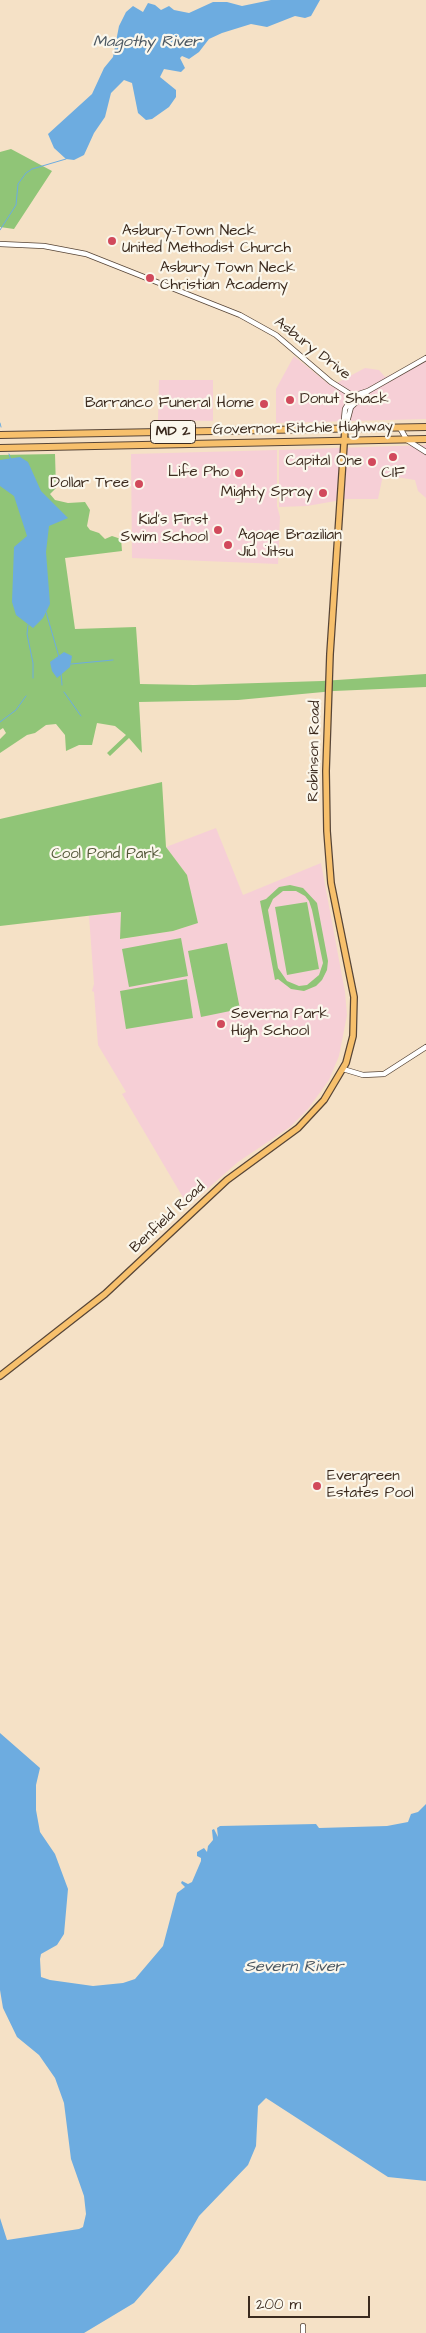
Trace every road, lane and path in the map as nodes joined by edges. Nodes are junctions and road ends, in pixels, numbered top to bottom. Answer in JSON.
{"nodes":[{"id":1,"x":0,"y":244,"type":"edge"},
{"id":2,"x":426,"y":358,"type":"edge"},
{"id":3,"x":368,"y":391,"type":"junction"},
{"id":4,"x":353,"y":396,"type":"junction"},
{"id":5,"x":358,"y":399,"type":"junction"},
{"id":6,"x":346,"y":426,"type":"junction"},
{"id":7,"x":426,"y":427,"type":"edge"},
{"id":8,"x":400,"y":428,"type":"junction"},
{"id":9,"x":0,"y":435,"type":"edge"},
{"id":10,"x":426,"y":439,"type":"edge"},
{"id":11,"x":407,"y":440,"type":"junction"},
{"id":12,"x":344,"y":441,"type":"junction"},
{"id":13,"x":0,"y":448,"type":"edge"},
{"id":14,"x":426,"y":452,"type":"edge"},
{"id":15,"x":426,"y":1047,"type":"edge"},
{"id":16,"x":343,"y":1069,"type":"junction"},
{"id":17,"x":0,"y":1376,"type":"edge"},
{"id":18,"x":303,"y":2326,"type":"dead end"},
{"id":19,"x":303,"y":2333,"type":"edge"}],
"edges":[{"from":1,"to":4,"type":"street","name":"Asbury Drive"},
{"from":2,"to":3,"type":"street"},
{"from":3,"to":4,"type":"street"},
{"from":3,"to":5,"type":"street"},
{"from":4,"to":5,"type":"street","name":"Asbury Drive"},
{"from":4,"to":6,"type":"street"},
{"from":5,"to":6,"type":"street"},
{"from":6,"to":8,"type":"highway","name":"Governor Ritchie Highway","number":"MD 2"},
{"from":6,"to":9,"type":"highway","name":"Governor Ritchie Highway","number":"MD 2"},
{"from":6,"to":12,"type":"main road","name":"Robinson Road"},
{"from":7,"to":8,"type":"highway","name":"Governor Ritchie Highway","number":"MD 2"},
{"from":8,"to":11,"type":"street"},
{"from":10,"to":11,"type":"highway","name":"Governor Ritchie Highway","number":"MD 2"},
{"from":11,"to":12,"type":"highway","name":"Governor Ritchie Highway","number":"MD 2"},
{"from":11,"to":14,"type":"street"},
{"from":12,"to":13,"type":"highway","name":"Governor Ritchie Highway","number":"MD 2"},
{"from":12,"to":16,"type":"main road","name":"Robinson Road"},
{"from":15,"to":16,"type":"street"},
{"from":16,"to":17,"type":"main road","name":"Benfield Road"},
{"from":18,"to":19,"type":"street"}]}
